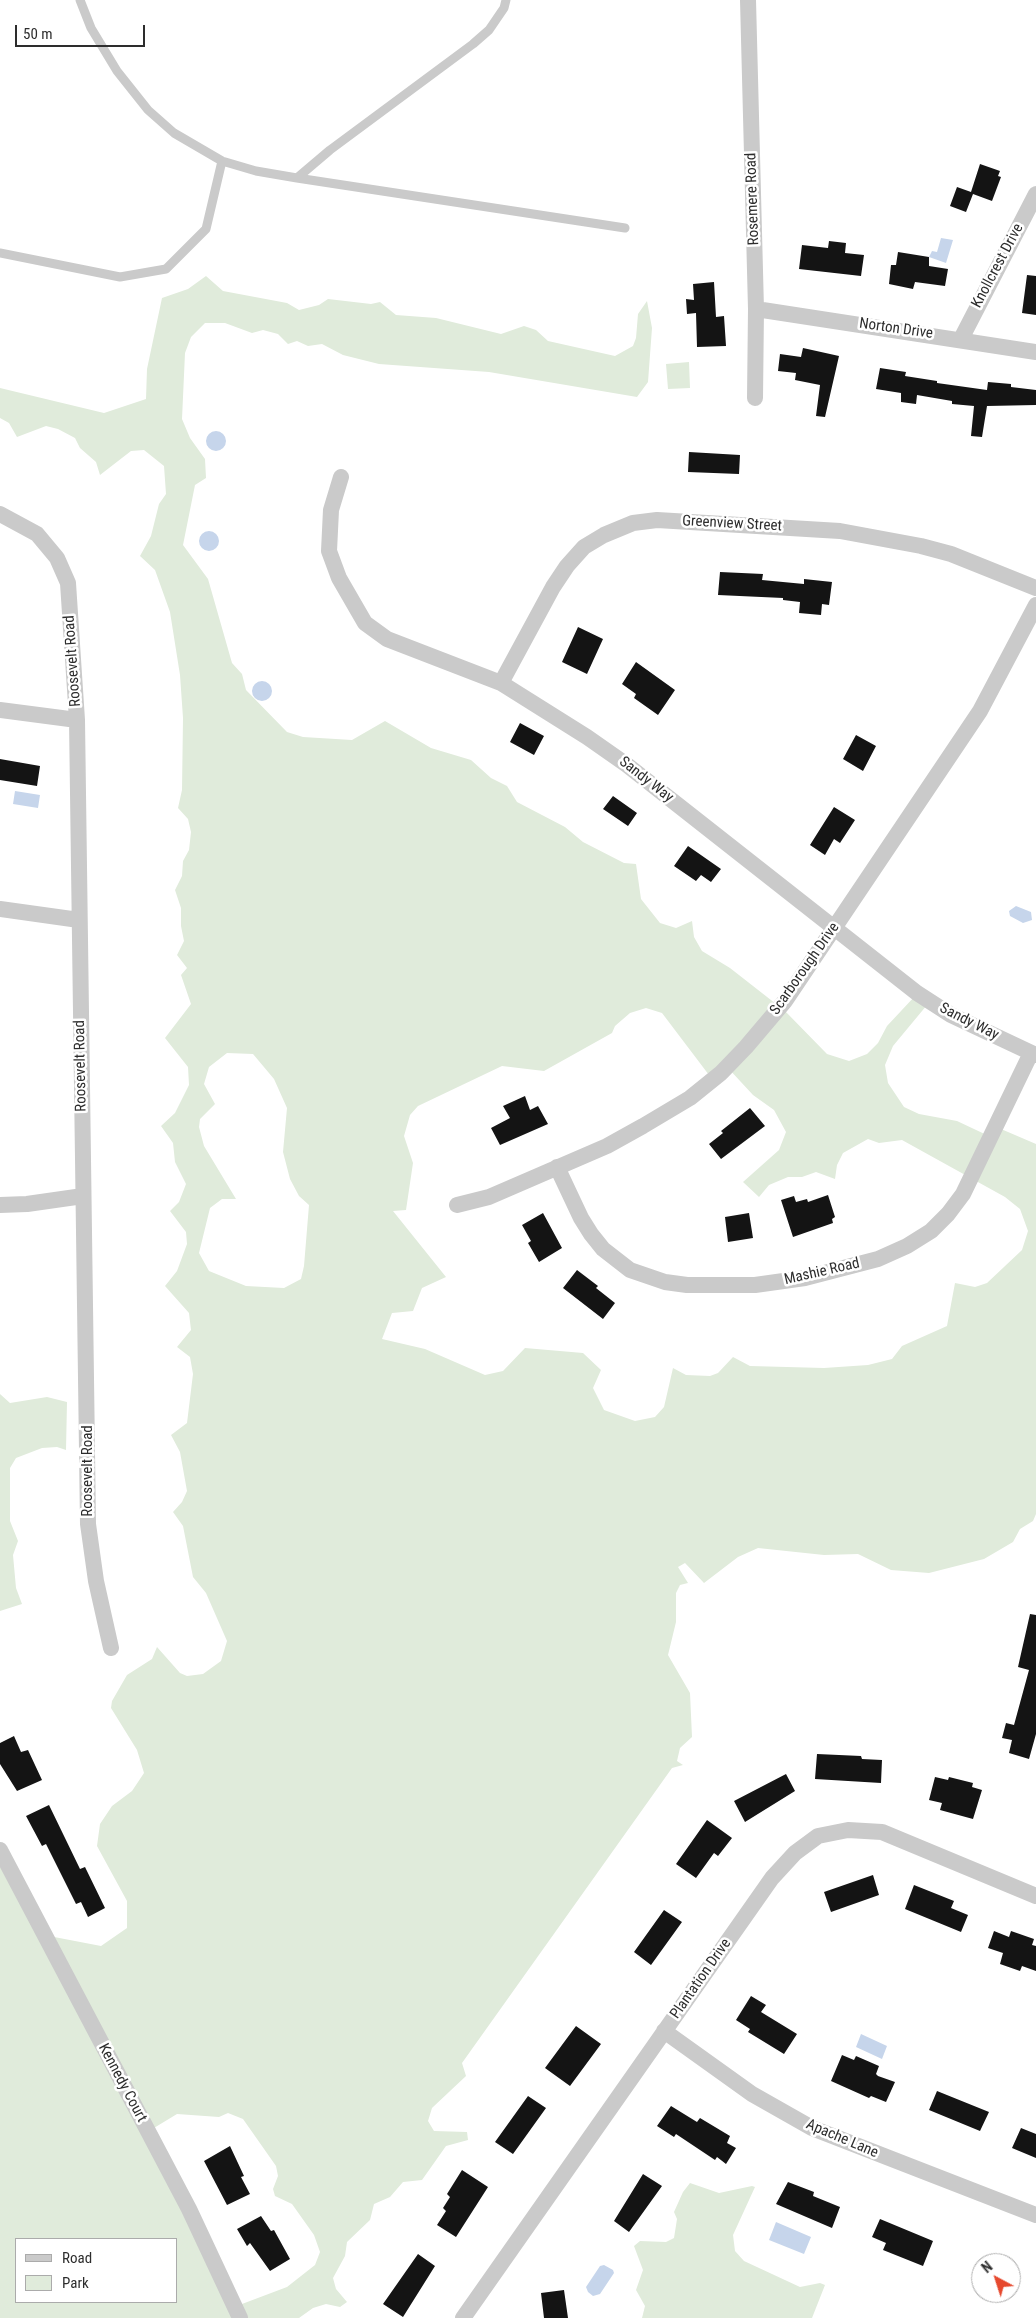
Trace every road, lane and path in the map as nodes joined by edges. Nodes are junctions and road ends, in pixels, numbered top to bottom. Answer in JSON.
{"nodes":[{"id":1,"x":80,"y":0,"type":"edge"},
{"id":2,"x":506,"y":0,"type":"edge"},
{"id":3,"x":748,"y":0,"type":"edge"},
{"id":4,"x":222,"y":161,"type":"junction"},
{"id":5,"x":297,"y":178,"type":"junction"},
{"id":6,"x":1036,"y":194,"type":"edge"},
{"id":7,"x":625,"y":228,"type":"dead end"},
{"id":8,"x":0,"y":252,"type":"edge"},
{"id":9,"x":756,"y":309,"type":"junction"},
{"id":10,"x":961,"y":339,"type":"junction"},
{"id":11,"x":1036,"y":352,"type":"edge"},
{"id":12,"x":755,"y":398,"type":"dead end"},
{"id":13,"x":341,"y":477,"type":"dead end"},
{"id":14,"x":0,"y":514,"type":"edge"},
{"id":15,"x":1036,"y":588,"type":"edge"},
{"id":16,"x":1036,"y":605,"type":"edge"},
{"id":17,"x":501,"y":684,"type":"junction"},
{"id":18,"x":0,"y":710,"type":"edge"},
{"id":19,"x":77,"y":720,"type":"junction"},
{"id":20,"x":0,"y":909,"type":"edge"},
{"id":21,"x":79,"y":920,"type":"junction"},
{"id":22,"x":834,"y":928,"type":"junction"},
{"id":23,"x":1034,"y":1054,"type":"edge"},
{"id":24,"x":557,"y":1167,"type":"junction"},
{"id":25,"x":83,"y":1196,"type":"junction"},
{"id":26,"x":0,"y":1205,"type":"edge"},
{"id":27,"x":457,"y":1205,"type":"dead end"},
{"id":28,"x":111,"y":1648,"type":"dead end"},
{"id":29,"x":0,"y":1850,"type":"edge"},
{"id":30,"x":1035,"y":1892,"type":"edge"},
{"id":31,"x":664,"y":2031,"type":"junction"},
{"id":32,"x":1036,"y":2215,"type":"edge"},
{"id":33,"x":240,"y":2318,"type":"edge"},
{"id":34,"x":463,"y":2318,"type":"edge"}],
"edges":[{"from":1,"to":4,"type":"lane"},
{"from":2,"to":5,"type":"lane"},
{"from":3,"to":9,"type":"street","name":"Rosemere Road"},
{"from":4,"to":5,"type":"lane"},
{"from":4,"to":8,"type":"lane"},
{"from":5,"to":7,"type":"lane"},
{"from":6,"to":10,"type":"street","name":"Knollcrest Drive"},
{"from":9,"to":10,"type":"street","name":"Norton Drive"},
{"from":9,"to":12,"type":"street","name":"Rosemere Road"},
{"from":10,"to":11,"type":"street","name":"Norton Drive"},
{"from":13,"to":17,"type":"street","name":"Sandy Way"},
{"from":14,"to":19,"type":"street","name":"Roosevelt Road"},
{"from":15,"to":17,"type":"street","name":"Greenview Street"},
{"from":16,"to":22,"type":"street","name":"Scarborough Drive"},
{"from":17,"to":22,"type":"street","name":"Sandy Way"},
{"from":18,"to":19,"type":"street"},
{"from":19,"to":21,"type":"street","name":"Roosevelt Road"},
{"from":20,"to":21,"type":"street"},
{"from":21,"to":25,"type":"street","name":"Roosevelt Road"},
{"from":22,"to":23,"type":"street","name":"Sandy Way"},
{"from":22,"to":24,"type":"street","name":"Scarborough Drive"},
{"from":23,"to":24,"type":"street","name":"Mashie Road"},
{"from":24,"to":27,"type":"street","name":"Scarborough Drive"},
{"from":25,"to":26,"type":"street"},
{"from":25,"to":28,"type":"street","name":"Roosevelt Road"},
{"from":29,"to":33,"type":"street","name":"Kennedy Court"},
{"from":30,"to":31,"type":"street","name":"Plantation Drive"},
{"from":31,"to":32,"type":"street","name":"Apache Lane"},
{"from":31,"to":34,"type":"street","name":"Plantation Drive"}]}
